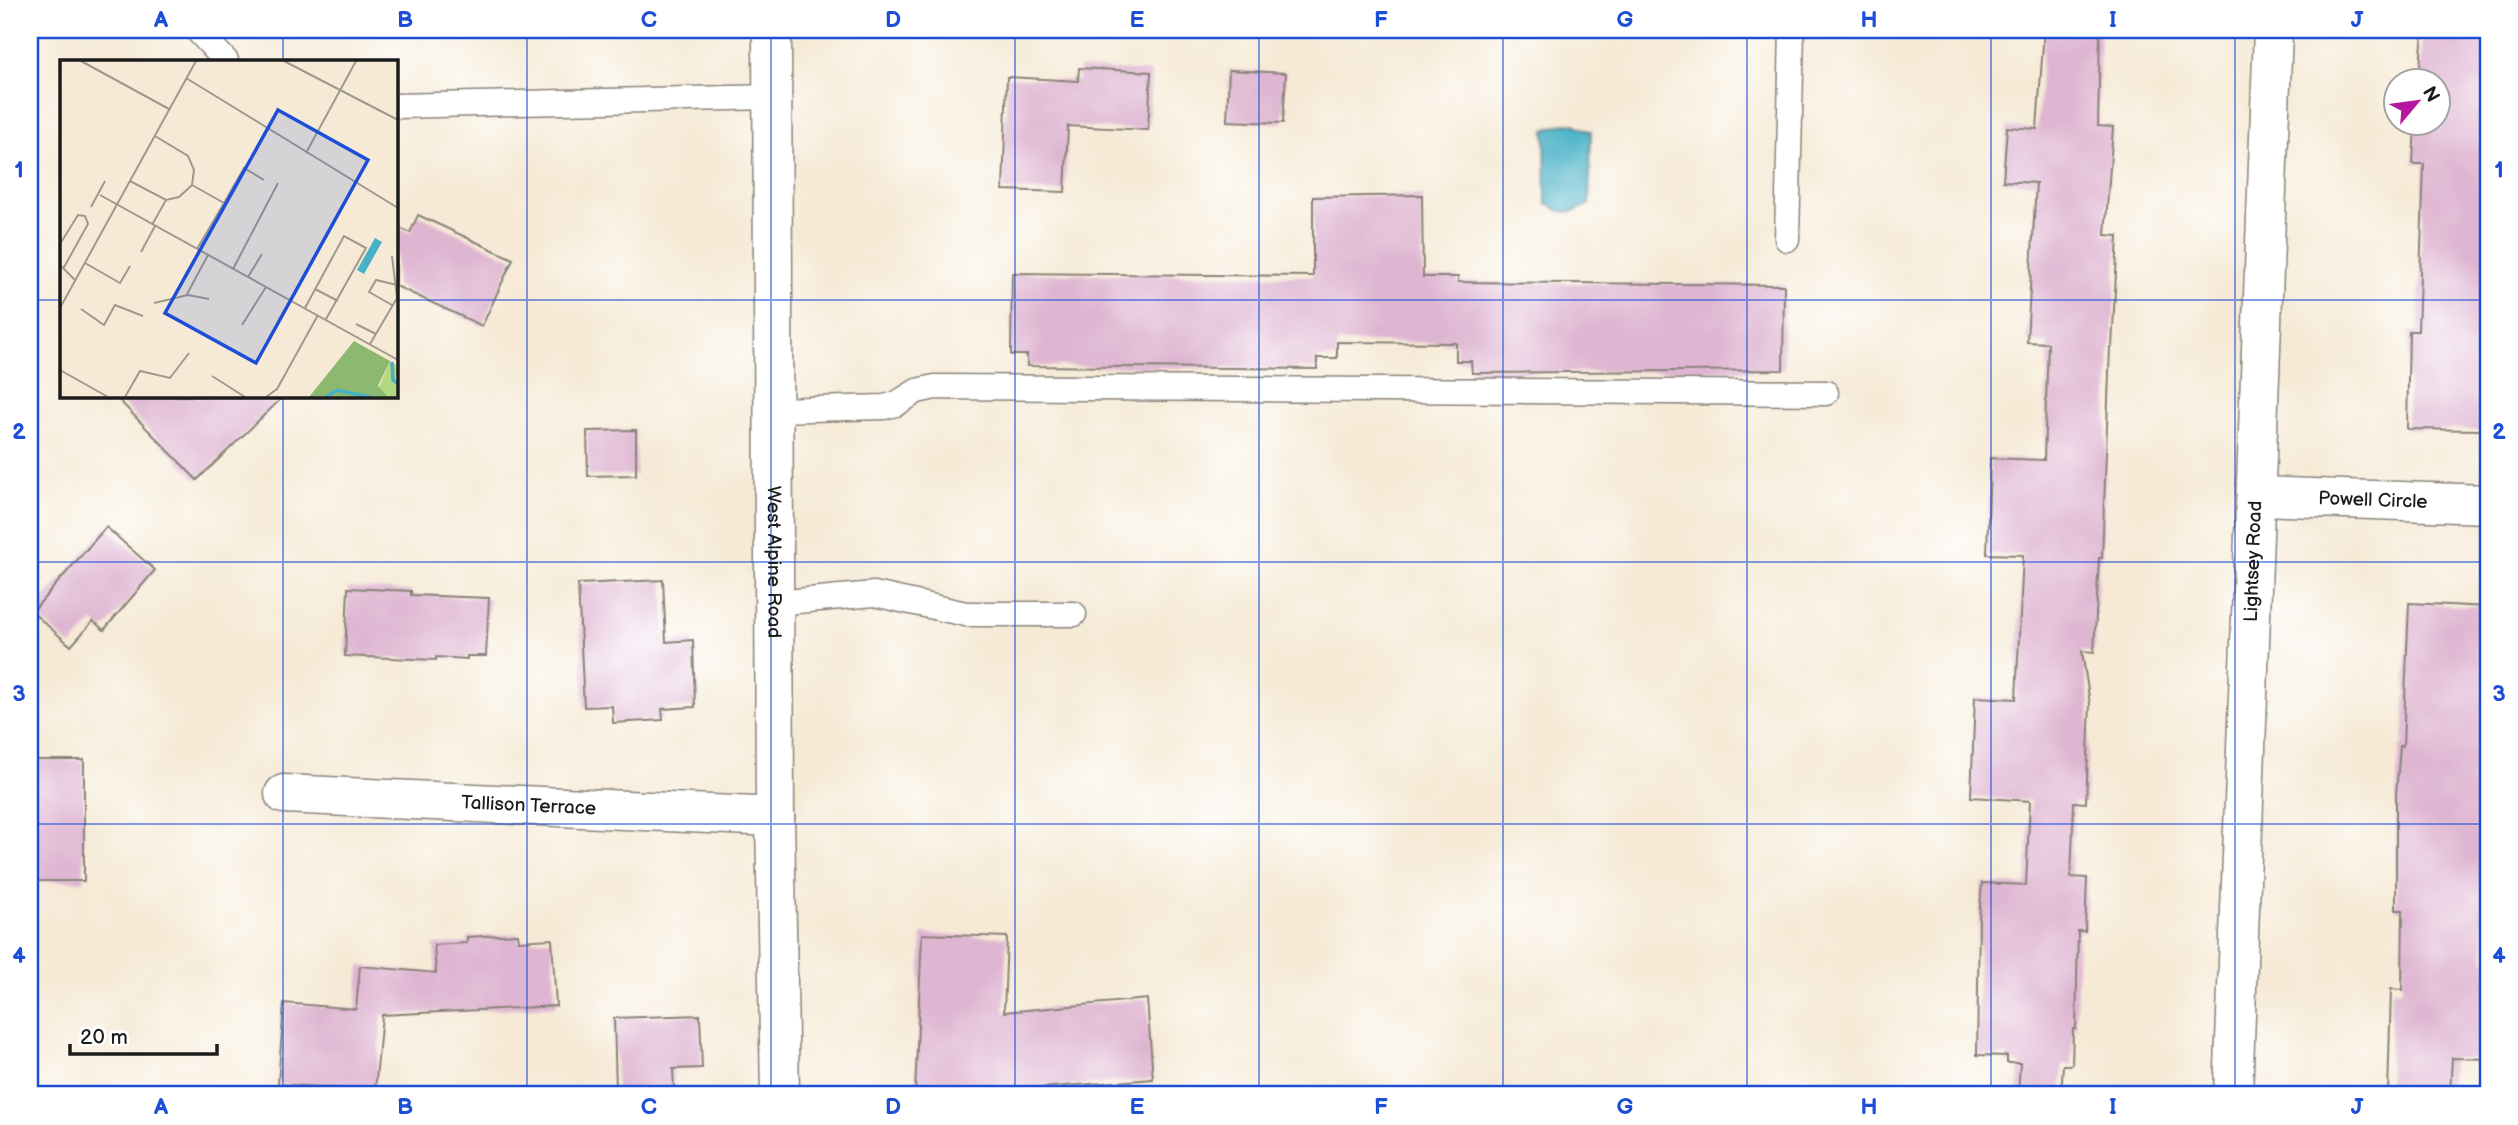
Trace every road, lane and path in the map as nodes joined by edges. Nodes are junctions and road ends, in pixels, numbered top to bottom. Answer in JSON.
{"nodes":[{"id":1,"x":197,"y":30,"type":"edge"},
{"id":2,"x":772,"y":30,"type":"edge"},
{"id":3,"x":1792,"y":30,"type":"edge"},
{"id":4,"x":2273,"y":30,"type":"edge"},
{"id":5,"x":225,"y":60,"type":"edge"},
{"id":6,"x":773,"y":97,"type":"junction"},
{"id":7,"x":397,"y":106,"type":"edge"},
{"id":8,"x":1787,"y":239,"type":"dead end"},
{"id":9,"x":1826,"y":393,"type":"dead end"},
{"id":10,"x":774,"y":410,"type":"junction"},
{"id":11,"x":2257,"y":496,"type":"junction"},
{"id":12,"x":2488,"y":504,"type":"edge"},
{"id":13,"x":775,"y":603,"type":"junction"},
{"id":14,"x":1074,"y":614,"type":"dead end"},
{"id":15,"x":284,"y":794,"type":"dead end"},
{"id":16,"x":775,"y":817,"type":"junction"},
{"id":17,"x":780,"y":1095,"type":"edge"},
{"id":18,"x":2233,"y":1095,"type":"edge"}],
"edges":[{"from":1,"to":5,"type":"lane"},
{"from":2,"to":6,"type":"street","name":"West Alpine Road"},
{"from":3,"to":8,"type":"lane"},
{"from":4,"to":11,"type":"street","name":"Lightsey Road"},
{"from":6,"to":7,"type":"lane"},
{"from":6,"to":10,"type":"street","name":"West Alpine Road"},
{"from":9,"to":10,"type":"lane"},
{"from":10,"to":13,"type":"street","name":"West Alpine Road"},
{"from":11,"to":12,"type":"street","name":"Powell Circle"},
{"from":11,"to":18,"type":"street","name":"Lightsey Road"},
{"from":13,"to":14,"type":"lane"},
{"from":13,"to":16,"type":"street","name":"West Alpine Road"},
{"from":15,"to":16,"type":"street","name":"Tallison Terrace"},
{"from":16,"to":17,"type":"street","name":"West Alpine Road"}]}
